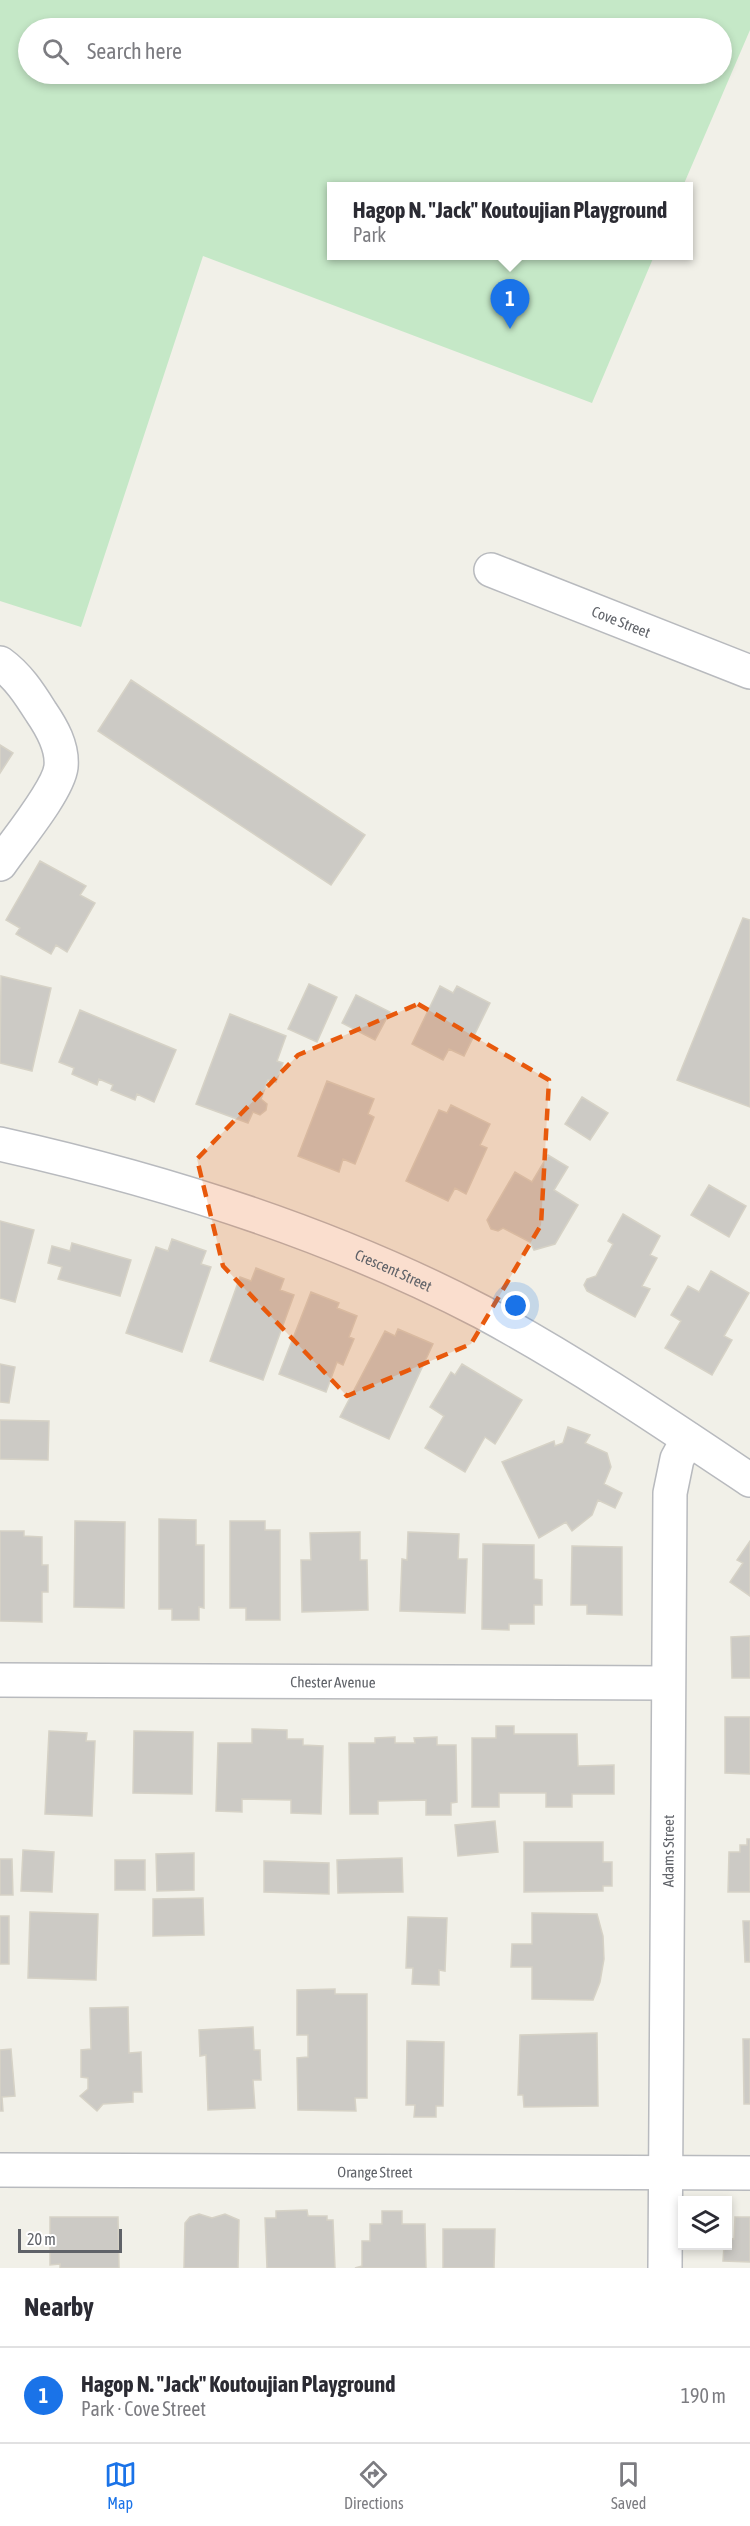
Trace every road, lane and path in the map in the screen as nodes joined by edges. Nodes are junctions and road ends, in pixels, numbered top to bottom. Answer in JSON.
{"nodes":[{"id":1,"x":491,"y":570,"type":"dead end"},
{"id":2,"x":0,"y":663,"type":"edge"},
{"id":3,"x":750,"y":672,"type":"edge"},
{"id":4,"x":0,"y":864,"type":"edge"},
{"id":5,"x":0,"y":1144,"type":"edge"},
{"id":6,"x":688,"y":1439,"type":"junction"},
{"id":7,"x":750,"y":1480,"type":"edge"},
{"id":8,"x":0,"y":1680,"type":"edge"},
{"id":9,"x":667,"y":1683,"type":"junction"},
{"id":10,"x":0,"y":2170,"type":"edge"},
{"id":11,"x":666,"y":2173,"type":"junction"},
{"id":12,"x":750,"y":2173,"type":"edge"},
{"id":13,"x":665,"y":2268,"type":"edge"}],
"edges":[{"from":1,"to":3,"type":"street","name":"Cove Street"},
{"from":2,"to":4,"type":"street"},
{"from":5,"to":6,"type":"street","name":"Crescent Street"},
{"from":6,"to":7,"type":"street","name":"Crescent Street"},
{"from":6,"to":9,"type":"street","name":"Adams Street"},
{"from":8,"to":9,"type":"street","name":"Chester Avenue"},
{"from":9,"to":11,"type":"street","name":"Adams Street"},
{"from":10,"to":11,"type":"street","name":"Orange Street"},
{"from":11,"to":12,"type":"street","name":"Orange Street"},
{"from":11,"to":13,"type":"street","name":"Adams Street"}]}
